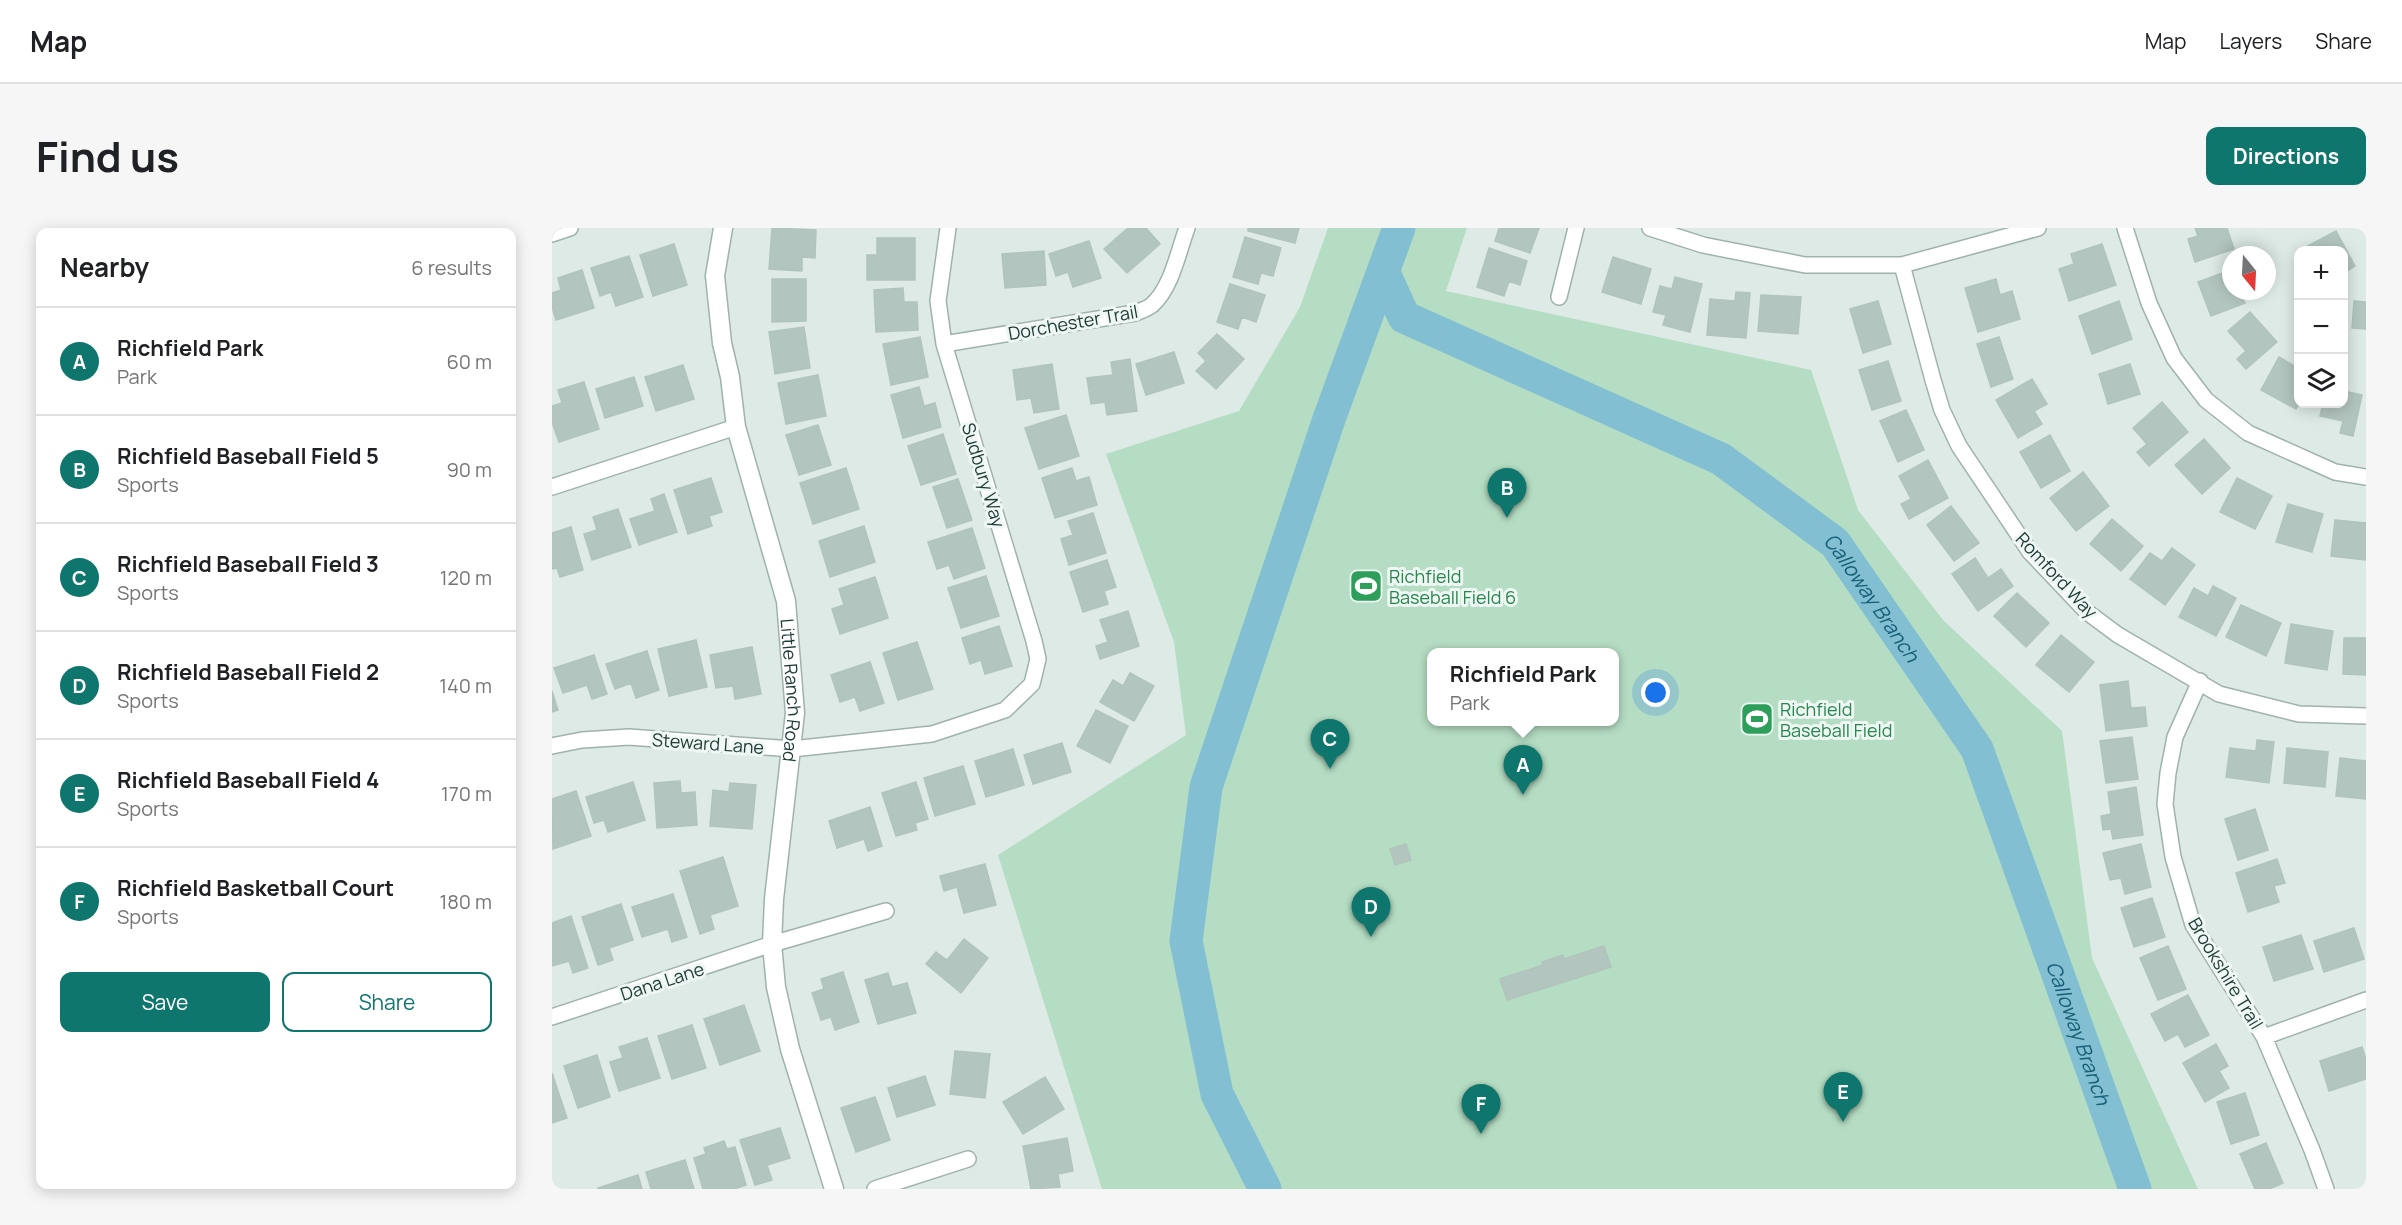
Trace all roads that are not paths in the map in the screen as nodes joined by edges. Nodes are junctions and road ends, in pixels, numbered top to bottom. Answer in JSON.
{"nodes":[{"id":1,"x":570,"y":228,"type":"edge"},
{"id":2,"x":723,"y":228,"type":"edge"},
{"id":3,"x":948,"y":228,"type":"edge"},
{"id":4,"x":1187,"y":228,"type":"edge"},
{"id":5,"x":1576,"y":228,"type":"edge"},
{"id":6,"x":1650,"y":228,"type":"edge"},
{"id":7,"x":2038,"y":228,"type":"edge"},
{"id":8,"x":2125,"y":228,"type":"edge"},
{"id":9,"x":552,"y":234,"type":"edge"},
{"id":10,"x":1902,"y":265,"type":"junction"},
{"id":11,"x":1559,"y":297,"type":"dead end"},
{"id":12,"x":944,"y":344,"type":"junction"},
{"id":13,"x":736,"y":427,"type":"junction"},
{"id":14,"x":2366,"y":477,"type":"edge"},
{"id":15,"x":552,"y":487,"type":"edge"},
{"id":16,"x":2200,"y":681,"type":"junction"},
{"id":17,"x":1005,"y":710,"type":"joint"},
{"id":18,"x":2366,"y":716,"type":"edge"},
{"id":19,"x":552,"y":746,"type":"edge"},
{"id":20,"x":792,"y":749,"type":"junction"},
{"id":21,"x":886,"y":911,"type":"dead end"},
{"id":22,"x":772,"y":944,"type":"junction"},
{"id":23,"x":2366,"y":1000,"type":"edge"},
{"id":24,"x":552,"y":1017,"type":"edge"},
{"id":25,"x":2264,"y":1037,"type":"junction"},
{"id":26,"x":968,"y":1159,"type":"dead end"},
{"id":27,"x":834,"y":1189,"type":"edge"},
{"id":28,"x":875,"y":1189,"type":"edge"},
{"id":29,"x":2326,"y":1189,"type":"edge"}],
"edges":[{"from":1,"to":9,"type":"street"},
{"from":2,"to":13,"type":"street","name":"Little Ranch Road"},
{"from":3,"to":12,"type":"street","name":"Sudbury Way"},
{"from":4,"to":12,"type":"street","name":"Dorchester Trail"},
{"from":5,"to":11,"type":"street"},
{"from":6,"to":10,"type":"street"},
{"from":7,"to":10,"type":"street"},
{"from":8,"to":14,"type":"street"},
{"from":10,"to":16,"type":"street","name":"Romford Way"},
{"from":12,"to":17,"type":"street","name":"Sudbury Way"},
{"from":13,"to":15,"type":"street"},
{"from":13,"to":20,"type":"street","name":"Little Ranch Road"},
{"from":16,"to":18,"type":"street","name":"Romford Way"},
{"from":16,"to":25,"type":"street","name":"Brookshire Trail"},
{"from":17,"to":20,"type":"street","name":"Steward Lane"},
{"from":19,"to":20,"type":"street","name":"Steward Lane"},
{"from":20,"to":22,"type":"street","name":"Little Ranch Road"},
{"from":21,"to":22,"type":"street","name":"Dana Lane"},
{"from":22,"to":24,"type":"street","name":"Dana Lane"},
{"from":22,"to":27,"type":"street","name":"Little Ranch Road"},
{"from":23,"to":25,"type":"street"},
{"from":25,"to":29,"type":"street","name":"Brookshire Trail"},
{"from":26,"to":28,"type":"street"}]}
